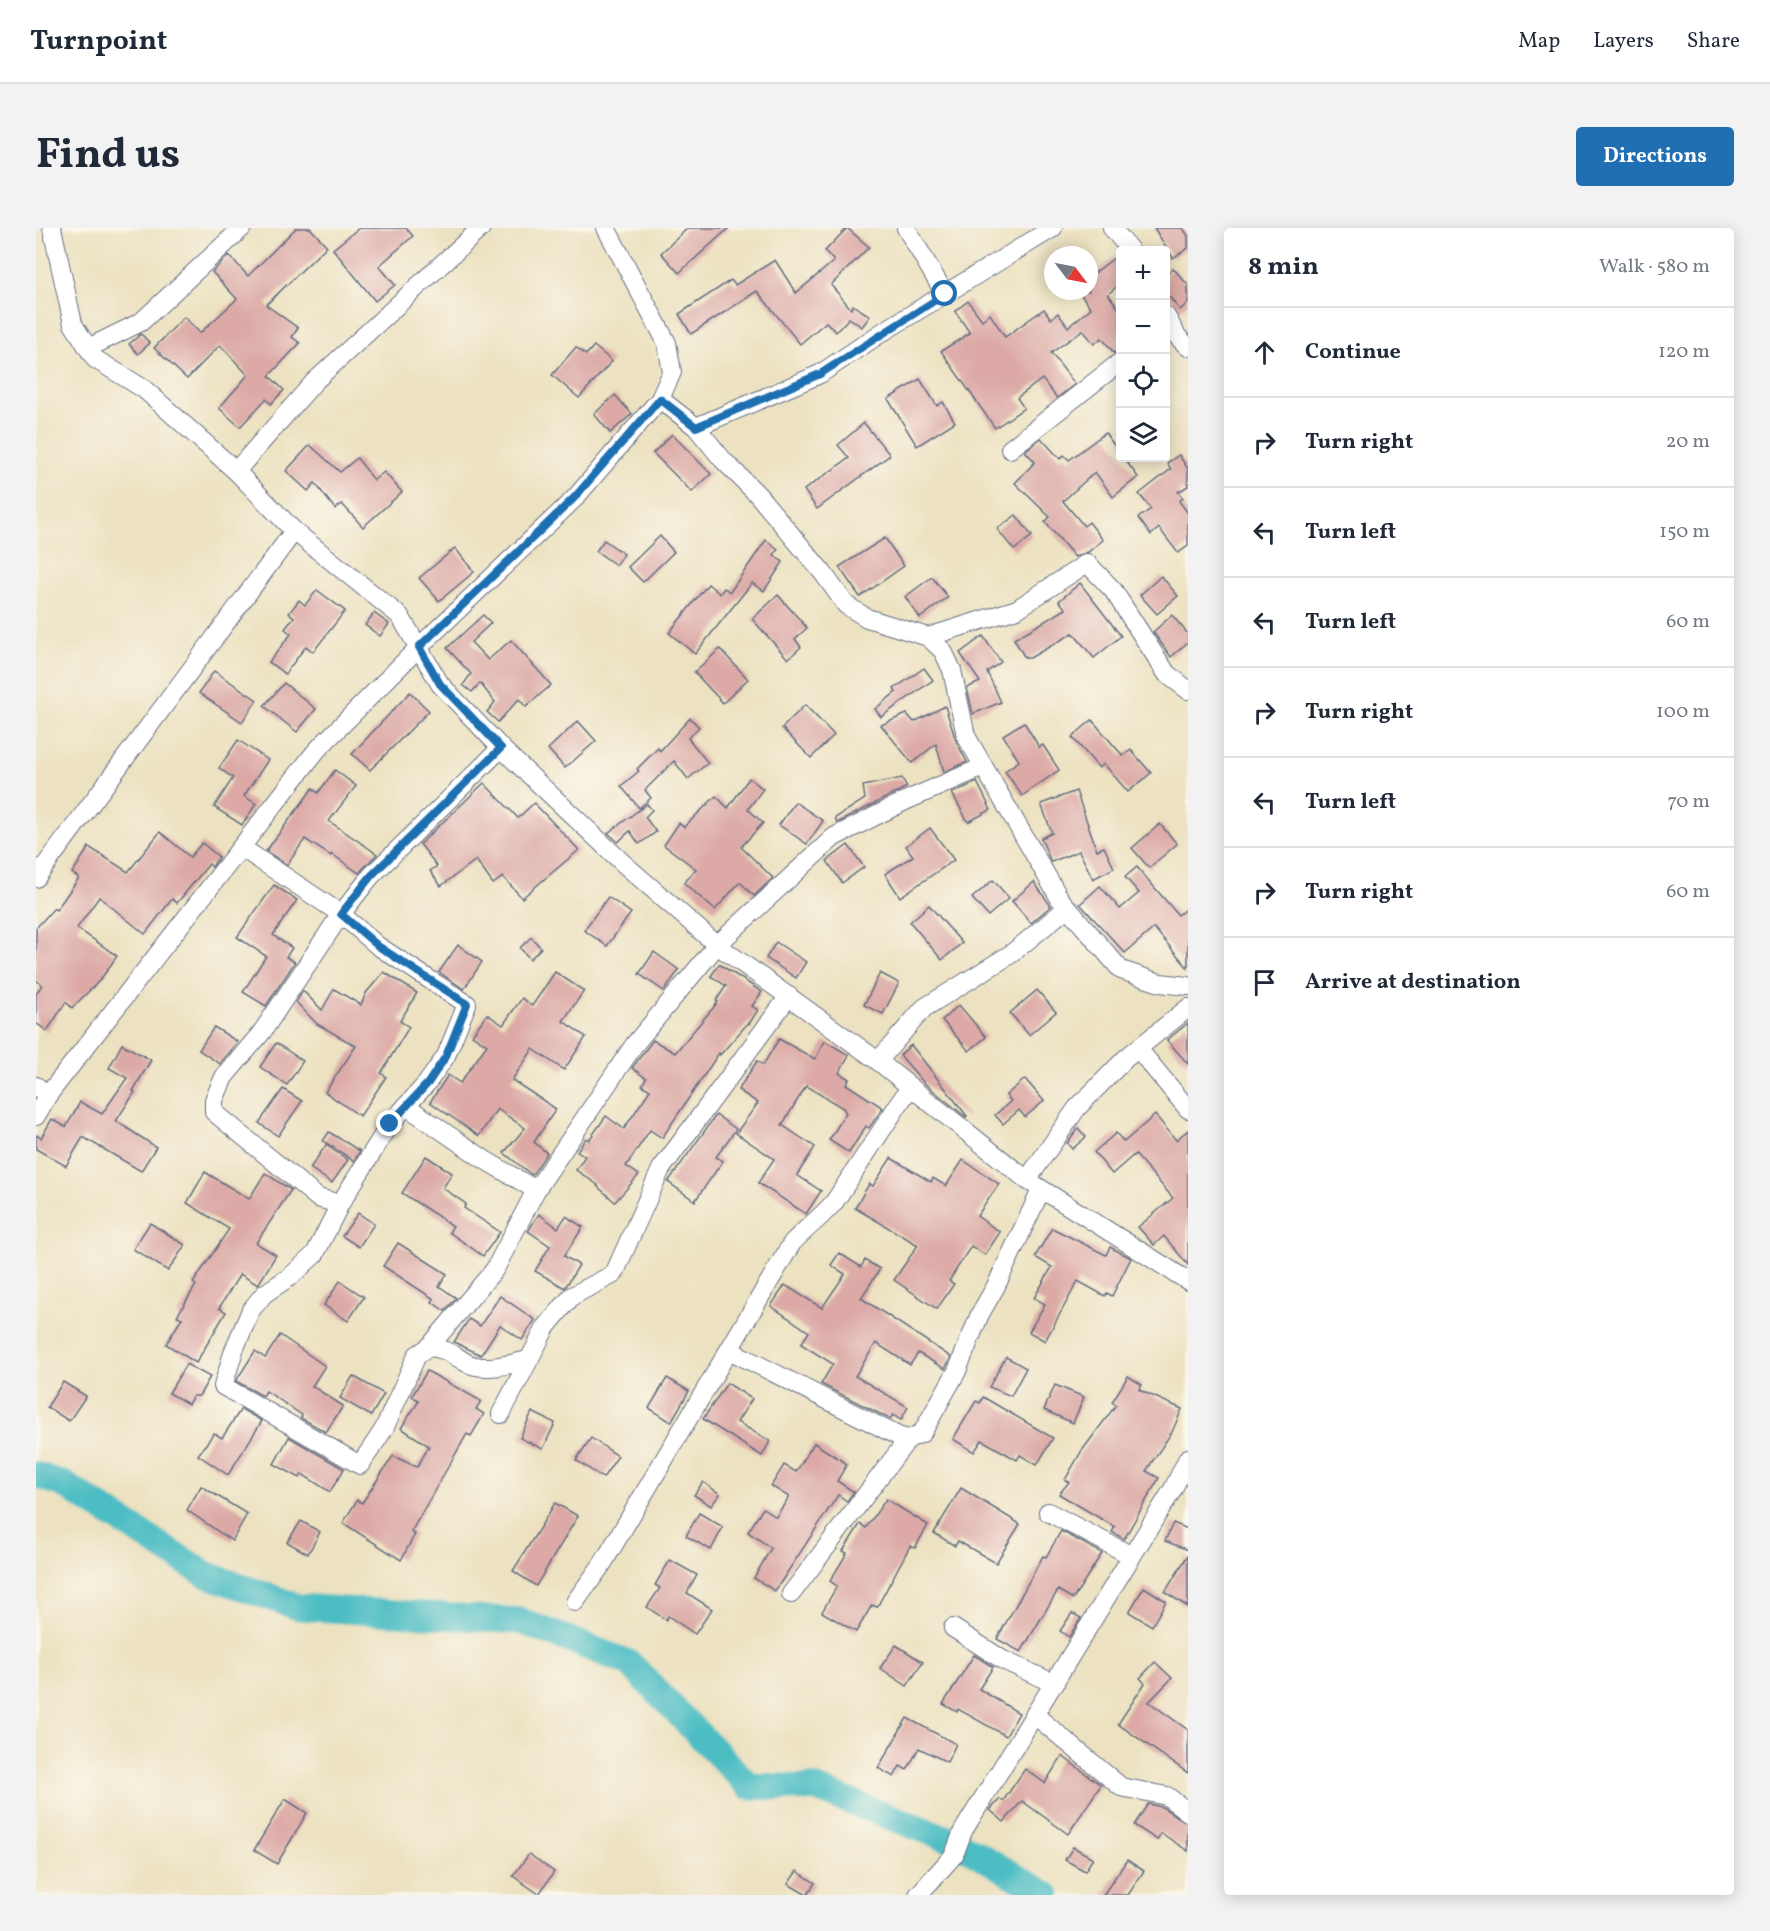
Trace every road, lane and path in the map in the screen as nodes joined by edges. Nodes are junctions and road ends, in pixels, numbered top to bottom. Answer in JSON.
{"nodes":[{"id":1,"x":52,"y":228,"type":"edge"},
{"id":2,"x":242,"y":228,"type":"edge"},
{"id":3,"x":481,"y":228,"type":"edge"},
{"id":4,"x":606,"y":228,"type":"edge"},
{"id":5,"x":906,"y":228,"type":"edge"},
{"id":6,"x":1053,"y":228,"type":"edge"},
{"id":7,"x":1112,"y":228,"type":"edge"},
{"id":8,"x":1127,"y":246,"type":"edge"},
{"id":9,"x":945,"y":294,"type":"junction"},
{"id":10,"x":1170,"y":326,"type":"edge"},
{"id":11,"x":1188,"y":347,"type":"edge"},
{"id":12,"x":88,"y":348,"type":"junction"},
{"id":13,"x":1116,"y":365,"type":"edge"},
{"id":14,"x":660,"y":399,"type":"junction"},
{"id":15,"x":696,"y":427,"type":"junction"},
{"id":16,"x":1010,"y":449,"type":"dead end"},
{"id":17,"x":236,"y":471,"type":"junction"},
{"id":18,"x":294,"y":531,"type":"junction"},
{"id":19,"x":928,"y":637,"type":"junction"},
{"id":20,"x":419,"y":647,"type":"junction"},
{"id":21,"x":1188,"y":690,"type":"edge"},
{"id":22,"x":501,"y":748,"type":"junction"},
{"id":23,"x":983,"y":767,"type":"junction"},
{"id":24,"x":242,"y":848,"type":"junction"},
{"id":25,"x":36,"y":878,"type":"edge"},
{"id":26,"x":1067,"y":908,"type":"junction"},
{"id":27,"x":341,"y":914,"type":"junction"},
{"id":28,"x":717,"y":945,"type":"junction"},
{"id":29,"x":1188,"y":986,"type":"edge"},
{"id":30,"x":789,"y":996,"type":"junction"},
{"id":31,"x":1188,"y":1008,"type":"edge"},
{"id":32,"x":1139,"y":1050,"type":"junction"},
{"id":33,"x":878,"y":1061,"type":"junction"},
{"id":34,"x":910,"y":1087,"type":"junction"},
{"id":35,"x":42,"y":1090,"type":"edge"},
{"id":36,"x":406,"y":1106,"type":"junction"},
{"id":37,"x":1188,"y":1108,"type":"edge"},
{"id":38,"x":36,"y":1116,"type":"edge"},
{"id":39,"x":1034,"y":1185,"type":"junction"},
{"id":40,"x":536,"y":1190,"type":"junction"},
{"id":41,"x":340,"y":1204,"type":"junction"},
{"id":42,"x":1188,"y":1281,"type":"edge"},
{"id":43,"x":429,"y":1347,"type":"junction"},
{"id":44,"x":731,"y":1351,"type":"junction"},
{"id":45,"x":528,"y":1360,"type":"junction"},
{"id":46,"x":501,"y":1414,"type":"dead end"},
{"id":47,"x":908,"y":1439,"type":"junction"},
{"id":48,"x":1188,"y":1458,"type":"edge"},
{"id":49,"x":1048,"y":1512,"type":"dead end"},
{"id":50,"x":1132,"y":1556,"type":"junction"},
{"id":51,"x":791,"y":1594,"type":"dead end"},
{"id":52,"x":575,"y":1602,"type":"dead end"},
{"id":53,"x":952,"y":1628,"type":"dead end"},
{"id":54,"x":1055,"y":1684,"type":"junction"},
{"id":55,"x":1036,"y":1716,"type":"junction"},
{"id":56,"x":1188,"y":1812,"type":"edge"},
{"id":57,"x":918,"y":1895,"type":"edge"}],
"edges":[{"from":1,"to":12,"type":"street"},
{"from":2,"to":12,"type":"street"},
{"from":3,"to":17,"type":"street"},
{"from":4,"to":14,"type":"street"},
{"from":5,"to":9,"type":"street"},
{"from":6,"to":9,"type":"street"},
{"from":7,"to":8,"type":"street"},
{"from":9,"to":15,"type":"street"},
{"from":10,"to":11,"type":"street"},
{"from":12,"to":17,"type":"street"},
{"from":13,"to":16,"type":"street"},
{"from":14,"to":15,"type":"street"},
{"from":14,"to":20,"type":"street"},
{"from":15,"to":19,"type":"street"},
{"from":17,"to":18,"type":"street"},
{"from":18,"to":20,"type":"street"},
{"from":18,"to":25,"type":"street"},
{"from":19,"to":21,"type":"street"},
{"from":19,"to":23,"type":"street"},
{"from":20,"to":22,"type":"street"},
{"from":20,"to":24,"type":"street"},
{"from":22,"to":27,"type":"street"},
{"from":22,"to":28,"type":"street"},
{"from":23,"to":26,"type":"street"},
{"from":23,"to":28,"type":"street"},
{"from":24,"to":27,"type":"street"},
{"from":24,"to":35,"type":"street"},
{"from":26,"to":29,"type":"street"},
{"from":26,"to":33,"type":"street"},
{"from":27,"to":36,"type":"street"},
{"from":27,"to":41,"type":"street"},
{"from":28,"to":30,"type":"street"},
{"from":28,"to":40,"type":"street"},
{"from":30,"to":33,"type":"street"},
{"from":30,"to":45,"type":"street"},
{"from":31,"to":32,"type":"street"},
{"from":32,"to":37,"type":"street"},
{"from":32,"to":39,"type":"street"},
{"from":33,"to":34,"type":"street"},
{"from":34,"to":39,"type":"street"},
{"from":34,"to":44,"type":"street"},
{"from":35,"to":38,"type":"street"},
{"from":36,"to":40,"type":"street"},
{"from":36,"to":41,"type":"street"},
{"from":39,"to":42,"type":"street"},
{"from":39,"to":47,"type":"street"},
{"from":40,"to":43,"type":"street"},
{"from":41,"to":43,"type":"street"},
{"from":43,"to":45,"type":"street"},
{"from":44,"to":47,"type":"street"},
{"from":44,"to":52,"type":"street"},
{"from":45,"to":46,"type":"street"},
{"from":47,"to":51,"type":"street"},
{"from":48,"to":50,"type":"street"},
{"from":49,"to":50,"type":"street"},
{"from":50,"to":54,"type":"street"},
{"from":53,"to":54,"type":"street"},
{"from":54,"to":55,"type":"street"},
{"from":55,"to":56,"type":"street"},
{"from":55,"to":57,"type":"street"}]}
